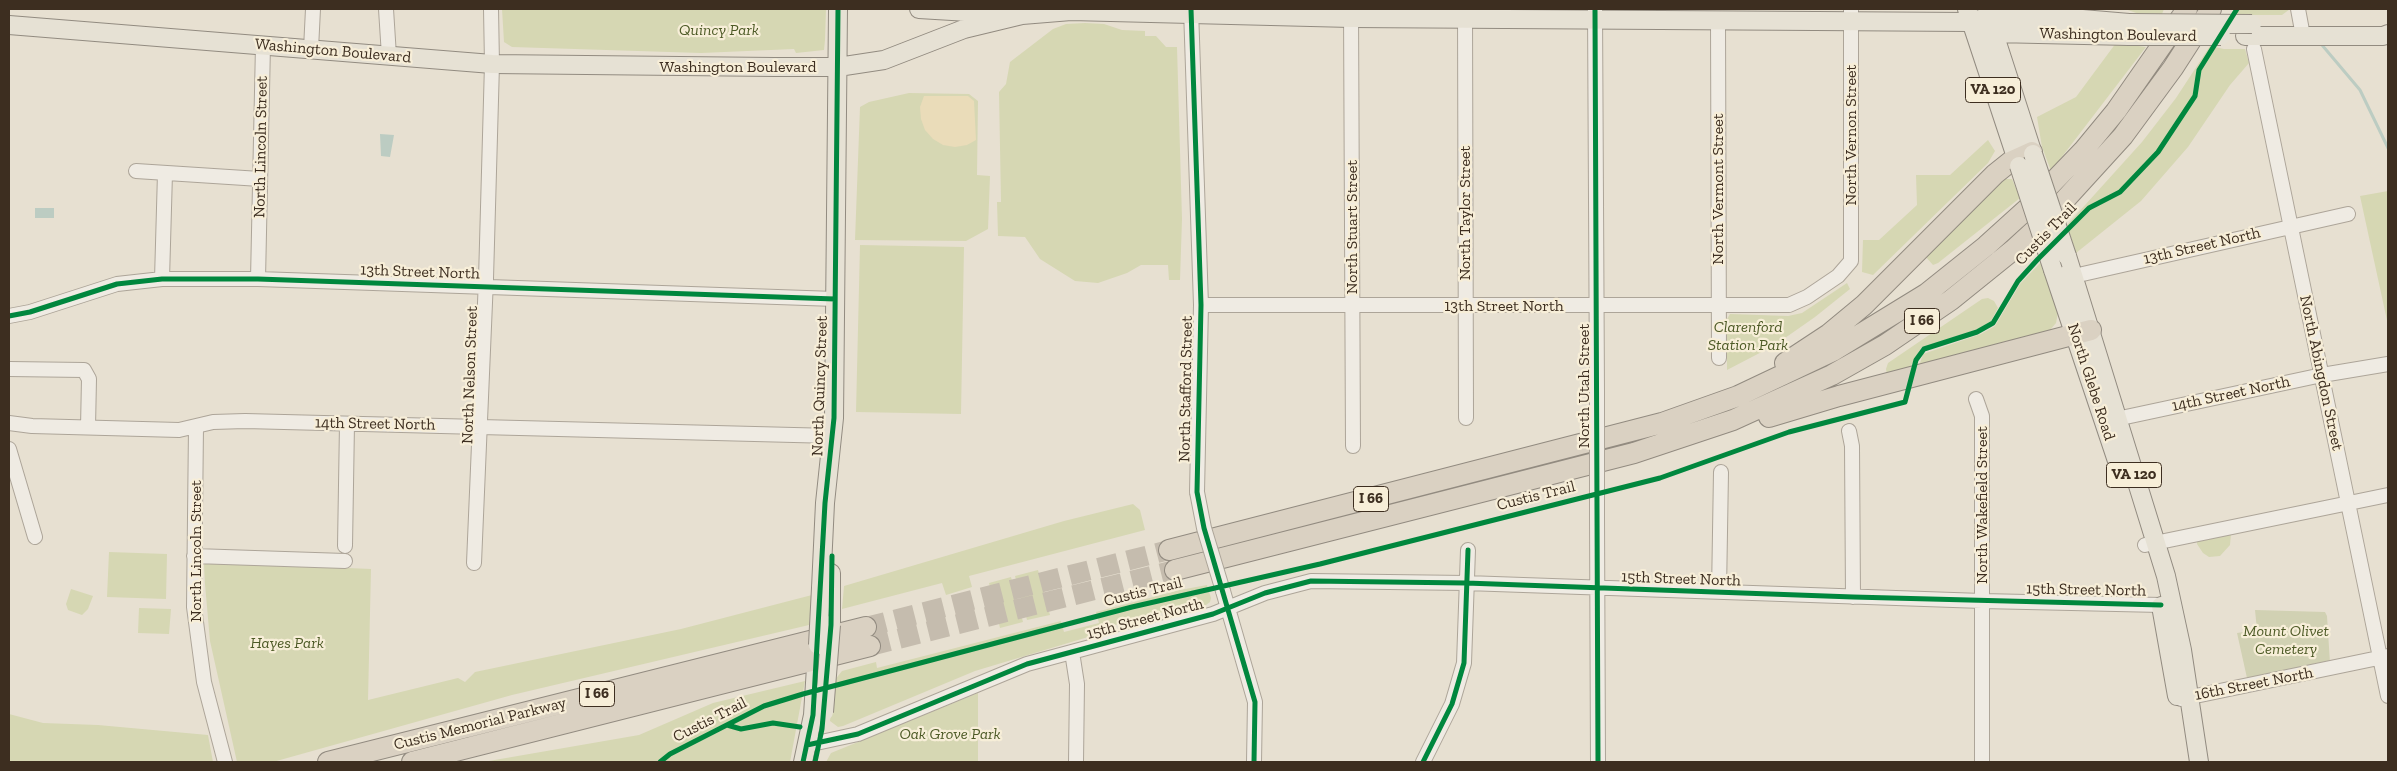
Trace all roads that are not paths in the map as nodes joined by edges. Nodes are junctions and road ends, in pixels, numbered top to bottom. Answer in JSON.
{"nodes":[{"id":1,"x":313,"y":9,"type":"edge"},
{"id":2,"x":386,"y":9,"type":"edge"},
{"id":3,"x":491,"y":9,"type":"edge"},
{"id":4,"x":838,"y":9,"type":"edge"},
{"id":5,"x":918,"y":9,"type":"edge"},
{"id":6,"x":2187,"y":9,"type":"edge"},
{"id":7,"x":2211,"y":9,"type":"edge"},
{"id":8,"x":1071,"y":10,"type":"edge"},
{"id":9,"x":1191,"y":12,"type":"edge"},
{"id":10,"x":1351,"y":13,"type":"edge"},
{"id":11,"x":1465,"y":14,"type":"edge"},
{"id":12,"x":1596,"y":14,"type":"edge"},
{"id":13,"x":1022,"y":15,"type":"junction"},
{"id":14,"x":1852,"y":15,"type":"edge"},
{"id":15,"x":1968,"y":15,"type":"edge"},
{"id":16,"x":1990,"y":19,"type":"edge"},
{"id":17,"x":1718,"y":20,"type":"junction"},
{"id":18,"x":2301,"y":23,"type":"edge"},
{"id":19,"x":9,"y":25,"type":"edge"},
{"id":20,"x":2388,"y":28,"type":"edge"},
{"id":21,"x":2388,"y":34,"type":"edge"},
{"id":22,"x":2250,"y":37,"type":"junction"},
{"id":23,"x":264,"y":46,"type":"junction"},
{"id":24,"x":311,"y":49,"type":"junction"},
{"id":25,"x":389,"y":56,"type":"junction"},
{"id":26,"x":492,"y":64,"type":"junction"},
{"id":27,"x":838,"y":67,"type":"junction"},
{"id":28,"x":2025,"y":158,"type":"junction"},
{"id":29,"x":136,"y":171,"type":"dead end"},
{"id":30,"x":165,"y":173,"type":"junction"},
{"id":31,"x":260,"y":179,"type":"junction"},
{"id":32,"x":2348,"y":214,"type":"dead end"},
{"id":33,"x":2291,"y":226,"type":"junction"},
{"id":34,"x":1852,"y":261,"type":"joint"},
{"id":35,"x":2061,"y":275,"type":"junction"},
{"id":36,"x":162,"y":279,"type":"junction"},
{"id":37,"x":258,"y":279,"type":"junction"},
{"id":38,"x":485,"y":287,"type":"junction"},
{"id":39,"x":835,"y":299,"type":"junction"},
{"id":40,"x":1352,"y":304,"type":"junction"},
{"id":41,"x":1719,"y":304,"type":"junction"},
{"id":42,"x":1201,"y":306,"type":"junction"},
{"id":43,"x":1465,"y":306,"type":"junction"},
{"id":44,"x":1596,"y":306,"type":"junction"},
{"id":45,"x":9,"y":316,"type":"edge"},
{"id":46,"x":2083,"y":332,"type":"junction"},
{"id":47,"x":1719,"y":358,"type":"dead end"},
{"id":48,"x":2388,"y":364,"type":"edge"},
{"id":49,"x":9,"y":369,"type":"edge"},
{"id":50,"x":2322,"y":375,"type":"junction"},
{"id":51,"x":1976,"y":399,"type":"dead end"},
{"id":52,"x":1466,"y":418,"type":"dead end"},
{"id":53,"x":2110,"y":420,"type":"junction"},
{"id":54,"x":9,"y":423,"type":"edge"},
{"id":55,"x":347,"y":424,"type":"junction"},
{"id":56,"x":88,"y":427,"type":"junction"},
{"id":57,"x":196,"y":427,"type":"junction"},
{"id":58,"x":481,"y":427,"type":"junction"},
{"id":59,"x":1849,"y":431,"type":"dead end"},
{"id":60,"x":1630,"y":433,"type":"junction"},
{"id":61,"x":832,"y":442,"type":"junction"},
{"id":62,"x":1353,"y":446,"type":"dead end"},
{"id":63,"x":9,"y":449,"type":"edge"},
{"id":64,"x":1721,"y":472,"type":"dead end"},
{"id":65,"x":1526,"y":481,"type":"junction"},
{"id":66,"x":2388,"y":495,"type":"edge"},
{"id":67,"x":2348,"y":503,"type":"junction"},
{"id":68,"x":35,"y":537,"type":"dead end"},
{"id":69,"x":2151,"y":544,"type":"junction"},
{"id":70,"x":345,"y":546,"type":"dead end"},
{"id":71,"x":1169,"y":550,"type":"tunnel mouth"},
{"id":72,"x":1468,"y":550,"type":"dead end"},
{"id":73,"x":194,"y":556,"type":"junction"},
{"id":74,"x":345,"y":561,"type":"dead end"},
{"id":75,"x":474,"y":563,"type":"dead end"},
{"id":76,"x":1175,"y":570,"type":"tunnel mouth"},
{"id":77,"x":1466,"y":583,"type":"junction"},
{"id":78,"x":1598,"y":588,"type":"junction"},
{"id":79,"x":1719,"y":592,"type":"junction"},
{"id":80,"x":1853,"y":597,"type":"junction"},
{"id":81,"x":1982,"y":600,"type":"junction"},
{"id":82,"x":2167,"y":603,"type":"junction"},
{"id":83,"x":1228,"y":608,"type":"junction"},
{"id":84,"x":866,"y":626,"type":"tunnel mouth"},
{"id":85,"x":870,"y":646,"type":"tunnel mouth"},
{"id":86,"x":1072,"y":652,"type":"junction"},
{"id":87,"x":2384,"y":657,"type":"edge"},
{"id":88,"x":2388,"y":696,"type":"edge"},
{"id":89,"x":2184,"y":698,"type":"junction"},
{"id":90,"x":810,"y":750,"type":"edge"},
{"id":91,"x":225,"y":762,"type":"edge"},
{"id":92,"x":328,"y":762,"type":"edge"},
{"id":93,"x":412,"y":762,"type":"edge"},
{"id":94,"x":815,"y":762,"type":"edge"},
{"id":95,"x":1076,"y":762,"type":"edge"},
{"id":96,"x":1254,"y":762,"type":"edge"},
{"id":97,"x":1423,"y":762,"type":"edge"},
{"id":98,"x":1598,"y":762,"type":"edge"},
{"id":99,"x":1982,"y":762,"type":"edge"},
{"id":100,"x":2187,"y":762,"type":"edge"},
{"id":101,"x":2199,"y":762,"type":"edge"}],
"edges":[{"from":1,"to":24,"type":"street"},
{"from":2,"to":25,"type":"street"},
{"from":3,"to":26,"type":"street","name":"North Nelson Street"},
{"from":4,"to":27,"type":"main road","name":"North Quincy Street"},
{"from":5,"to":13,"type":"main road"},
{"from":6,"to":60,"type":"highway","number":"I 66"},
{"from":7,"to":65,"type":"highway","number":"I 66"},
{"from":8,"to":9,"type":"main road","name":"Washington Boulevard"},
{"from":8,"to":13,"type":"main road","name":"Washington Boulevard"},
{"from":9,"to":10,"type":"main road","name":"Washington Boulevard"},
{"from":9,"to":42,"type":"street","name":"North Stafford Street"},
{"from":10,"to":11,"type":"main road","name":"Washington Boulevard"},
{"from":10,"to":40,"type":"street","name":"North Stuart Street"},
{"from":11,"to":12,"type":"main road","name":"Washington Boulevard"},
{"from":11,"to":43,"type":"street","name":"North Taylor Street"},
{"from":12,"to":17,"type":"main road","name":"Washington Boulevard"},
{"from":12,"to":44,"type":"street","name":"North Utah Street"},
{"from":13,"to":27,"type":"main road","name":"Washington Boulevard"},
{"from":14,"to":15,"type":"main road","name":"Washington Boulevard"},
{"from":14,"to":17,"type":"main road","name":"Washington Boulevard"},
{"from":14,"to":34,"type":"street","name":"North Vernon Street"},
{"from":15,"to":16,"type":"main road","name":"Washington Boulevard"},
{"from":15,"to":28,"type":"main road","name":"North Glebe Road","number":"VA 120"},
{"from":16,"to":22,"type":"main road","name":"Washington Boulevard","bridge":true},
{"from":16,"to":28,"type":"main road","name":"North Glebe Road","number":"VA 120"},
{"from":17,"to":41,"type":"street","name":"North Vermont Street"},
{"from":18,"to":20,"type":"main road","name":"Washington Boulevard"},
{"from":18,"to":21,"type":"main road","name":"Washington Boulevard"},
{"from":18,"to":22,"type":"main road","name":"Washington Boulevard"},
{"from":19,"to":23,"type":"main road","name":"Washington Boulevard"},
{"from":22,"to":33,"type":"street","name":"North Abingdon Street"},
{"from":23,"to":24,"type":"main road","name":"Washington Boulevard"},
{"from":23,"to":31,"type":"street","name":"North Lincoln Street"},
{"from":24,"to":25,"type":"main road","name":"Washington Boulevard"},
{"from":25,"to":26,"type":"main road","name":"Washington Boulevard"},
{"from":26,"to":27,"type":"main road","name":"Washington Boulevard"},
{"from":26,"to":38,"type":"street","name":"North Nelson Street"},
{"from":27,"to":39,"type":"main road","name":"North Quincy Street"},
{"from":28,"to":35,"type":"main road","name":"North Glebe Road","number":"VA 120","bridge":true},
{"from":28,"to":35,"type":"main road","name":"North Glebe Road","number":"VA 120","bridge":true},
{"from":28,"to":60,"type":"highway"},
{"from":29,"to":30,"type":"street"},
{"from":30,"to":31,"type":"street"},
{"from":30,"to":36,"type":"street"},
{"from":31,"to":37,"type":"street","name":"North Lincoln Street"},
{"from":32,"to":33,"type":"street","name":"13th Street North"},
{"from":33,"to":35,"type":"street","name":"13th Street North"},
{"from":33,"to":50,"type":"street","name":"North Abingdon Street"},
{"from":34,"to":41,"type":"street","name":"13th Street North"},
{"from":35,"to":46,"type":"main road","name":"North Glebe Road","number":"VA 120"},
{"from":36,"to":37,"type":"street","name":"13th Street North"},
{"from":36,"to":45,"type":"street","name":"13th Street North"},
{"from":37,"to":38,"type":"street","name":"13th Street North"},
{"from":38,"to":39,"type":"street","name":"13th Street North"},
{"from":38,"to":58,"type":"street","name":"North Nelson Street"},
{"from":39,"to":61,"type":"main road","name":"North Quincy Street"},
{"from":40,"to":42,"type":"street","name":"13th Street North"},
{"from":40,"to":43,"type":"street","name":"13th Street North"},
{"from":40,"to":62,"type":"street","name":"North Stuart Street"},
{"from":41,"to":44,"type":"street","name":"13th Street North"},
{"from":41,"to":47,"type":"street","name":"North Vermont Street"},
{"from":42,"to":83,"type":"street","name":"North Stafford Street","bridge":true},
{"from":43,"to":44,"type":"street","name":"13th Street North"},
{"from":43,"to":52,"type":"street","name":"North Taylor Street"},
{"from":44,"to":78,"type":"street","name":"North Utah Street","bridge":true},
{"from":46,"to":53,"type":"main road","name":"North Glebe Road","number":"VA 120"},
{"from":46,"to":65,"type":"highway"},
{"from":48,"to":50,"type":"street","name":"14th Street North"},
{"from":49,"to":56,"type":"street"},
{"from":50,"to":53,"type":"street","name":"14th Street North"},
{"from":50,"to":67,"type":"street","name":"North Abingdon Street"},
{"from":51,"to":81,"type":"street","name":"North Wakefield Street"},
{"from":53,"to":69,"type":"main road","name":"North Glebe Road","number":"VA 120"},
{"from":54,"to":56,"type":"street","name":"14th Street North"},
{"from":55,"to":57,"type":"street","name":"14th Street North"},
{"from":55,"to":58,"type":"street","name":"14th Street North"},
{"from":55,"to":70,"type":"street"},
{"from":56,"to":57,"type":"street","name":"14th Street North"},
{"from":57,"to":73,"type":"street","name":"North Lincoln Street"},
{"from":58,"to":61,"type":"street","name":"14th Street North"},
{"from":58,"to":75,"type":"street","name":"North Nelson Street"},
{"from":59,"to":80,"type":"street"},
{"from":60,"to":71,"type":"highway","number":"I 66"},
{"from":61,"to":90,"type":"main road","name":"North Quincy Street","bridge":true},
{"from":63,"to":68,"type":"street"},
{"from":64,"to":79,"type":"street"},
{"from":65,"to":76,"type":"highway","number":"I 66"},
{"from":66,"to":67,"type":"street"},
{"from":67,"to":69,"type":"street"},
{"from":67,"to":87,"type":"street","name":"North Abingdon Street"},
{"from":69,"to":82,"type":"main road","name":"North Glebe Road","number":"VA 120"},
{"from":72,"to":77,"type":"street"},
{"from":73,"to":74,"type":"street"},
{"from":73,"to":91,"type":"street","name":"North Lincoln Street"},
{"from":77,"to":78,"type":"street","name":"15th Street North"},
{"from":77,"to":83,"type":"street","name":"15th Street North"},
{"from":77,"to":97,"type":"street"},
{"from":78,"to":79,"type":"street","name":"15th Street North"},
{"from":78,"to":98,"type":"street","name":"North Utah Street"},
{"from":79,"to":80,"type":"street","name":"15th Street North"},
{"from":80,"to":81,"type":"street","name":"15th Street North"},
{"from":81,"to":82,"type":"street","name":"15th Street North"},
{"from":81,"to":99,"type":"street","name":"North Wakefield Street"},
{"from":82,"to":89,"type":"main road","name":"North Glebe Road","number":"VA 120"},
{"from":83,"to":86,"type":"street","name":"15th Street North"},
{"from":83,"to":96,"type":"street","name":"North Stafford Street"},
{"from":84,"to":92,"type":"highway","name":"Custis Memorial Parkway","number":"I 66"},
{"from":85,"to":93,"type":"highway","name":"Custis Memorial Parkway","number":"I 66"},
{"from":86,"to":90,"type":"street","name":"15th Street North"},
{"from":86,"to":95,"type":"street"},
{"from":87,"to":88,"type":"street","name":"North Abingdon Street"},
{"from":87,"to":89,"type":"street","name":"16th Street North"},
{"from":89,"to":100,"type":"main road","name":"North Glebe Road","number":"VA 120"},
{"from":89,"to":101,"type":"main road","name":"North Glebe Road","number":"VA 120"},
{"from":90,"to":94,"type":"main road","name":"North Quincy Street"}]}
